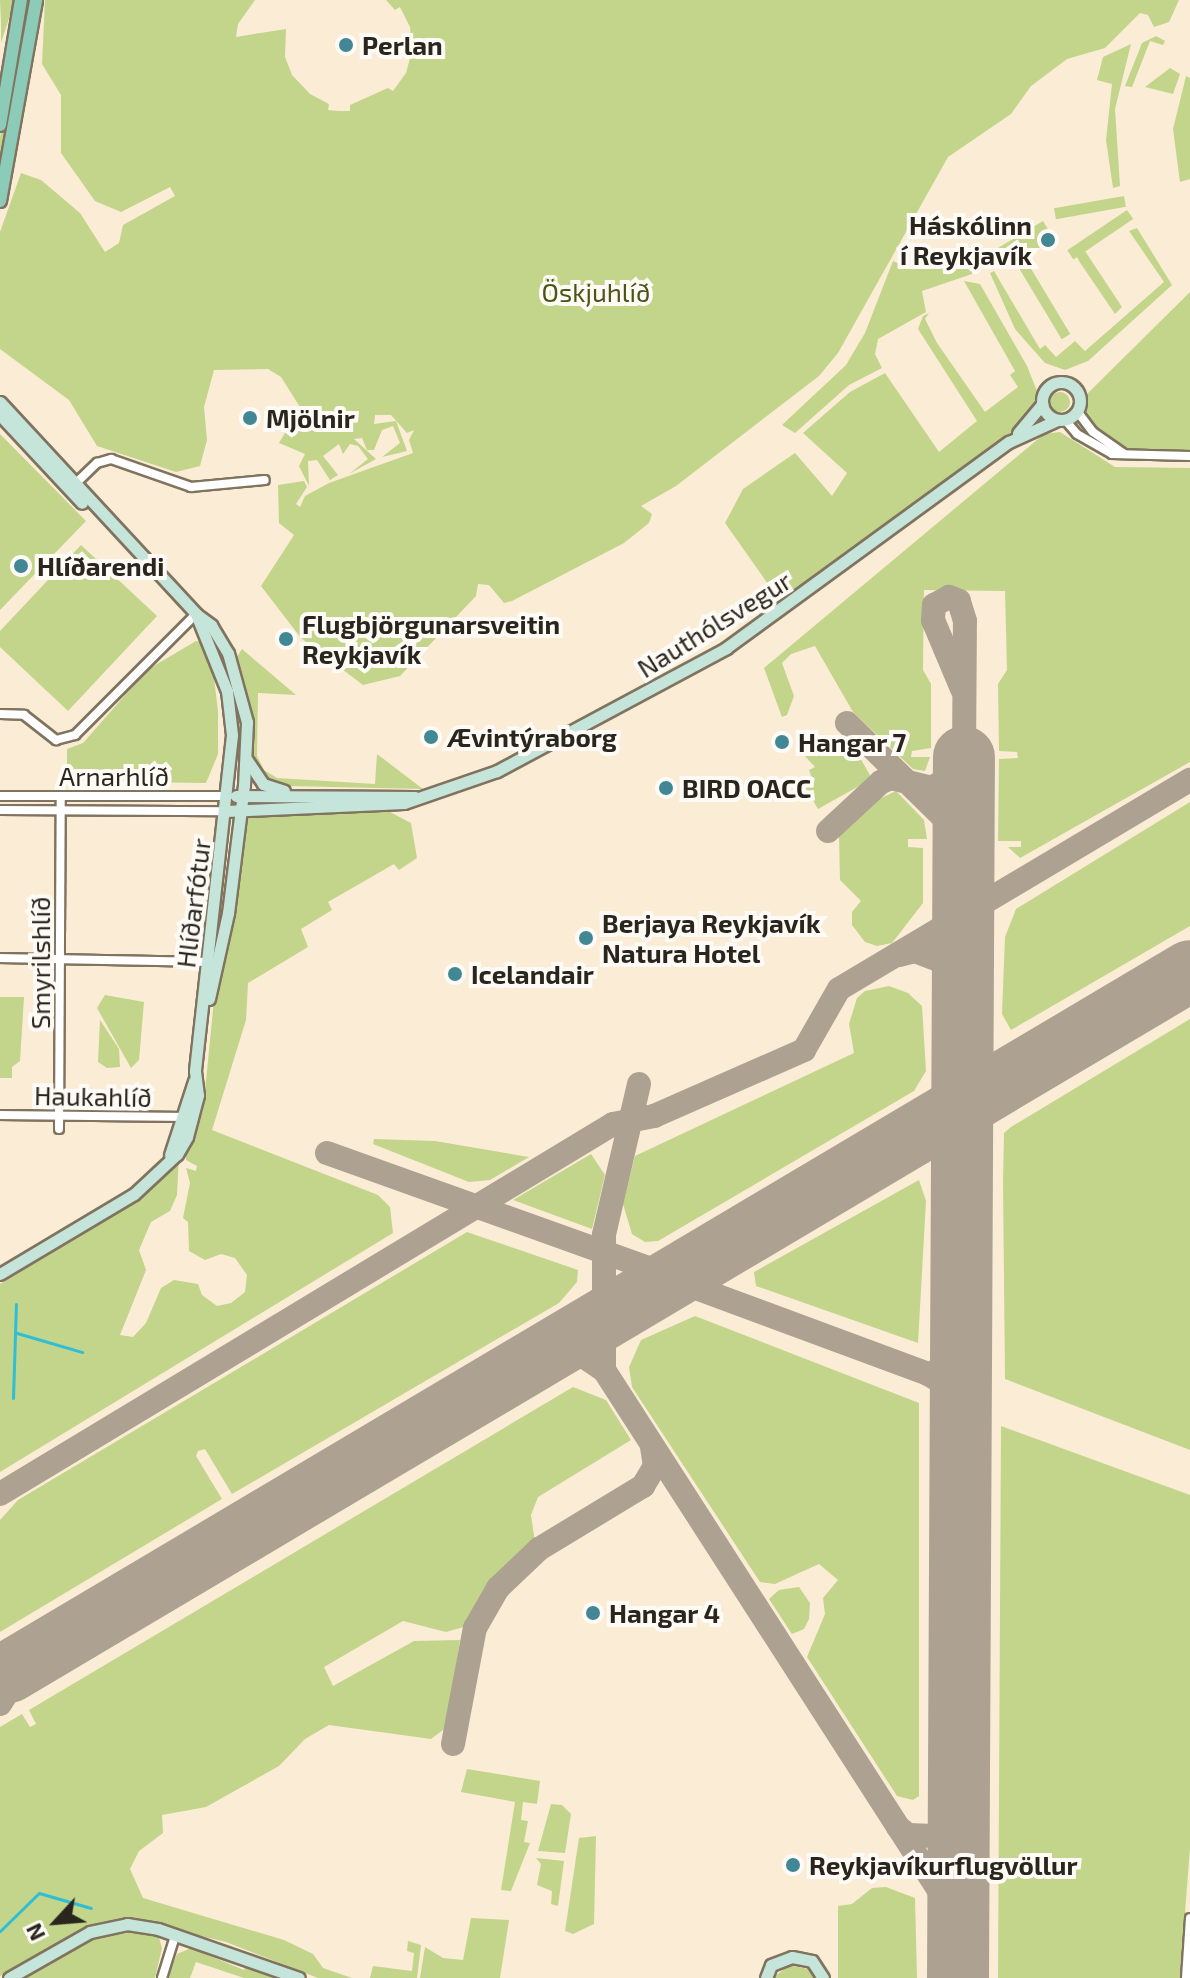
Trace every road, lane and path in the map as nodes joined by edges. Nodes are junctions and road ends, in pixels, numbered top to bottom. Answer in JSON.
{"nodes":[{"id":1,"x":21,"y":0,"type":"edge"},
{"id":2,"x":36,"y":0,"type":"edge"},
{"id":3,"x":0,"y":125,"type":"edge"},
{"id":4,"x":0,"y":201,"type":"edge"},
{"id":5,"x":0,"y":402,"type":"edge"},
{"id":6,"x":1042,"y":404,"type":"junction"},
{"id":7,"x":1077,"y":411,"type":"junction"},
{"id":8,"x":0,"y":415,"type":"edge"},
{"id":9,"x":1061,"y":420,"type":"junction"},
{"id":10,"x":1009,"y":442,"type":"junction"},
{"id":11,"x":1125,"y":455,"type":"junction"},
{"id":12,"x":1190,"y":456,"type":"edge"},
{"id":13,"x":265,"y":480,"type":"dead end"},
{"id":14,"x":72,"y":488,"type":"junction"},
{"id":15,"x":196,"y":614,"type":"junction"},
{"id":16,"x":0,"y":714,"type":"edge"},
{"id":17,"x":247,"y":760,"type":"junction"},
{"id":18,"x":303,"y":795,"type":"junction"},
{"id":19,"x":0,"y":796,"type":"edge"},
{"id":20,"x":228,"y":796,"type":"junction"},
{"id":21,"x":243,"y":796,"type":"junction"},
{"id":22,"x":61,"y":797,"type":"junction"},
{"id":23,"x":417,"y":798,"type":"junction"},
{"id":24,"x":0,"y":810,"type":"edge"},
{"id":25,"x":61,"y":810,"type":"junction"},
{"id":26,"x":226,"y":811,"type":"junction"},
{"id":27,"x":241,"y":811,"type":"junction"},
{"id":28,"x":0,"y":958,"type":"edge"},
{"id":29,"x":61,"y":958,"type":"junction"},
{"id":30,"x":206,"y":962,"type":"junction"},
{"id":31,"x":203,"y":1015,"type":"junction"},
{"id":32,"x":195,"y":1077,"type":"junction"},
{"id":33,"x":0,"y":1115,"type":"edge"},
{"id":34,"x":59,"y":1115,"type":"junction"},
{"id":35,"x":185,"y":1117,"type":"junction"},
{"id":36,"x":59,"y":1129,"type":"dead end"},
{"id":37,"x":169,"y":1160,"type":"junction"},
{"id":38,"x":0,"y":1274,"type":"edge"},
{"id":39,"x":1190,"y":1918,"type":"edge"},
{"id":40,"x":175,"y":1936,"type":"junction"},
{"id":41,"x":9,"y":1978,"type":"edge"},
{"id":42,"x":162,"y":1978,"type":"edge"},
{"id":43,"x":299,"y":1978,"type":"edge"},
{"id":44,"x":766,"y":1978,"type":"edge"},
{"id":45,"x":823,"y":1978,"type":"edge"},
{"id":46,"x":1186,"y":1978,"type":"edge"}],
"edges":[{"from":1,"to":3,"type":"main road"},
{"from":2,"to":4,"type":"main road"},
{"from":5,"to":14,"type":"street"},
{"from":6,"to":7,"type":"street"},
{"from":6,"to":9,"type":"street"},
{"from":6,"to":10,"type":"street","name":"Nauthólsvegur"},
{"from":7,"to":9,"type":"street"},
{"from":7,"to":11,"type":"street"},
{"from":8,"to":14,"type":"street"},
{"from":9,"to":10,"type":"street","name":"Nauthólsvegur"},
{"from":9,"to":11,"type":"street"},
{"from":10,"to":23,"type":"street","name":"Nauthólsvegur"},
{"from":11,"to":12,"type":"street"},
{"from":13,"to":14,"type":"street"},
{"from":14,"to":15,"type":"street","name":"Hlíðarfótur"},
{"from":15,"to":16,"type":"street"},
{"from":15,"to":17,"type":"street","name":"Hlíðarfótur"},
{"from":15,"to":20,"type":"street","name":"Hlíðarfótur"},
{"from":17,"to":18,"type":"street"},
{"from":17,"to":21,"type":"street","name":"Hlíðarfótur"},
{"from":18,"to":21,"type":"street","name":"Nauthólsvegur"},
{"from":18,"to":23,"type":"street","name":"Nauthólsvegur"},
{"from":19,"to":22,"type":"street","name":"Arnarhlíð"},
{"from":20,"to":21,"type":"street","name":"Nauthólsvegur"},
{"from":20,"to":22,"type":"street","name":"Arnarhlíð"},
{"from":20,"to":26,"type":"street","name":"Hlíðarfótur"},
{"from":21,"to":27,"type":"street","name":"Hlíðarfótur"},
{"from":22,"to":25,"type":"street","name":"Smyrilshlíð"},
{"from":23,"to":27,"type":"street","name":"Nauthólsvegur"},
{"from":24,"to":25,"type":"street","name":"Arnarhlíð"},
{"from":25,"to":26,"type":"street","name":"Arnarhlíð"},
{"from":25,"to":29,"type":"street","name":"Smyrilshlíð"},
{"from":26,"to":27,"type":"street","name":"Nauthólsvegur"},
{"from":26,"to":30,"type":"street","name":"Hlíðarfótur"},
{"from":27,"to":31,"type":"street","name":"Hlíðarfótur"},
{"from":28,"to":29,"type":"street"},
{"from":29,"to":30,"type":"street"},
{"from":29,"to":34,"type":"street","name":"Smyrilshlíð"},
{"from":30,"to":31,"type":"street","name":"Hlíðarfótur"},
{"from":31,"to":32,"type":"street","name":"Hlíðarfótur"},
{"from":32,"to":35,"type":"street","name":"Hlíðarfótur"},
{"from":32,"to":37,"type":"street","name":"Hlíðarfótur"},
{"from":33,"to":34,"type":"street","name":"Haukahlíð"},
{"from":34,"to":35,"type":"street","name":"Haukahlíð"},
{"from":34,"to":36,"type":"street","name":"Smyrilshlíð"},
{"from":35,"to":37,"type":"street","name":"Hlíðarfótur"},
{"from":37,"to":38,"type":"street","name":"Hlíðarfótur"},
{"from":39,"to":46,"type":"street"},
{"from":40,"to":41,"type":"street"},
{"from":40,"to":42,"type":"street"},
{"from":40,"to":43,"type":"street"},
{"from":44,"to":45,"type":"street"}]}
